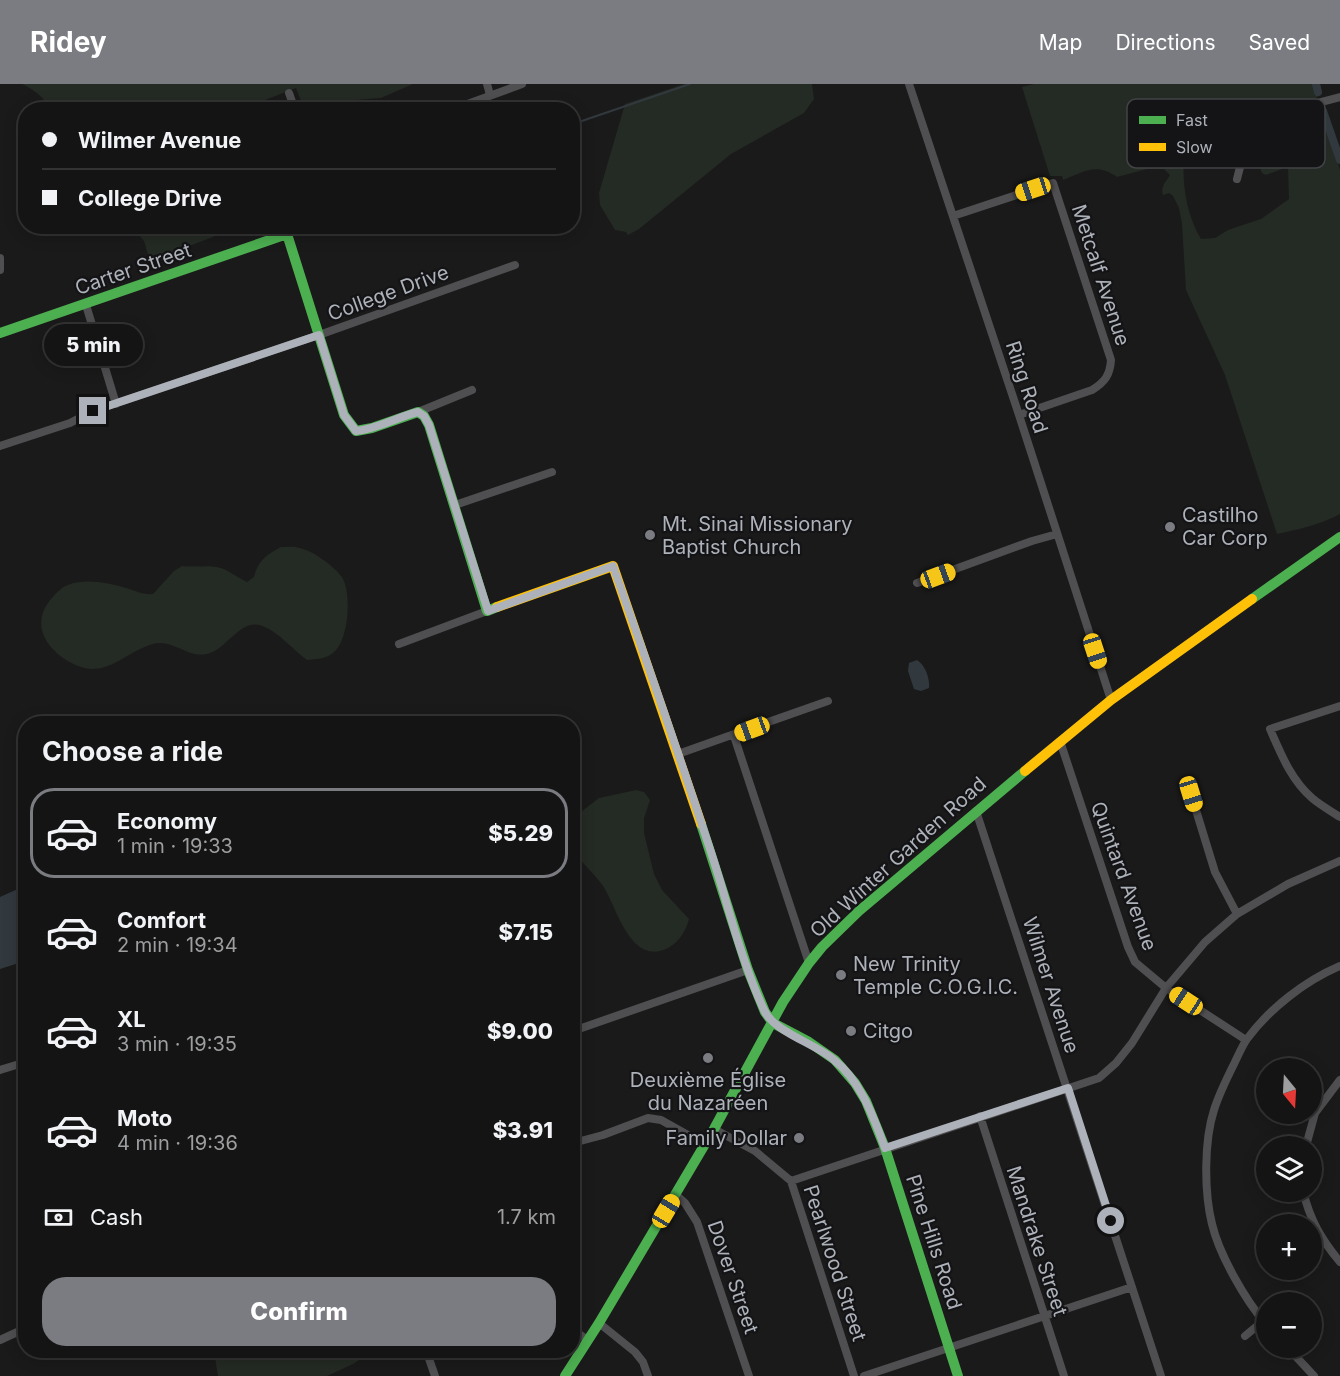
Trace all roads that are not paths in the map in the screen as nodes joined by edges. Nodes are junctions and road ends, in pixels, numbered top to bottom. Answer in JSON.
{"nodes":[{"id":1,"x":487,"y":84,"type":"edge"},
{"id":2,"x":522,"y":84,"type":"edge"},
{"id":3,"x":909,"y":84,"type":"edge"},
{"id":4,"x":289,"y":93,"type":"dead end"},
{"id":5,"x":490,"y":95,"type":"junction"},
{"id":6,"x":1340,"y":97,"type":"edge"},
{"id":7,"x":1325,"y":101,"type":"edge"},
{"id":8,"x":292,"y":102,"type":"edge"},
{"id":9,"x":472,"y":102,"type":"edge"},
{"id":10,"x":1240,"y":168,"type":"edge"},
{"id":11,"x":1237,"y":179,"type":"dead end"},
{"id":12,"x":954,"y":216,"type":"junction"},
{"id":13,"x":287,"y":234,"type":"joint"},
{"id":14,"x":0,"y":258,"type":"edge"},
{"id":15,"x":514,"y":265,"type":"dead end"},
{"id":16,"x":0,"y":270,"type":"edge"},
{"id":17,"x":86,"y":304,"type":"junction"},
{"id":18,"x":0,"y":333,"type":"edge"},
{"id":19,"x":319,"y":335,"type":"junction"},
{"id":20,"x":472,"y":390,"type":"dead end"},
{"id":21,"x":116,"y":404,"type":"junction"},
{"id":22,"x":418,"y":412,"type":"junction"},
{"id":23,"x":1019,"y":415,"type":"junction"},
{"id":24,"x":0,"y":446,"type":"edge"},
{"id":25,"x":552,"y":472,"type":"dead end"},
{"id":26,"x":455,"y":504,"type":"junction"},
{"id":27,"x":1058,"y":534,"type":"junction"},
{"id":28,"x":1340,"y":537,"type":"edge"},
{"id":29,"x":917,"y":583,"type":"dead end"},
{"id":30,"x":488,"y":611,"type":"junction"},
{"id":31,"x":399,"y":644,"type":"dead end"},
{"id":32,"x":1111,"y":700,"type":"junction"},
{"id":33,"x":828,"y":701,"type":"dead end"},
{"id":34,"x":1340,"y":706,"type":"edge"},
{"id":35,"x":734,"y":736,"type":"junction"},
{"id":36,"x":1060,"y":741,"type":"junction"},
{"id":37,"x":678,"y":754,"type":"junction"},
{"id":38,"x":1191,"y":794,"type":"dead end"},
{"id":39,"x":976,"y":811,"type":"junction"},
{"id":40,"x":1340,"y":817,"type":"edge"},
{"id":41,"x":1340,"y":861,"type":"edge"},
{"id":42,"x":1237,"y":914,"type":"junction"},
{"id":43,"x":809,"y":963,"type":"junction"},
{"id":44,"x":1340,"y":966,"type":"edge"},
{"id":45,"x":748,"y":970,"type":"junction"},
{"id":46,"x":1166,"y":988,"type":"junction"},
{"id":47,"x":773,"y":1023,"type":"junction"},
{"id":48,"x":580,"y":1029,"type":"edge"},
{"id":49,"x":1246,"y":1040,"type":"junction"},
{"id":50,"x":18,"y":1066,"type":"edge"},
{"id":51,"x":0,"y":1070,"type":"edge"},
{"id":52,"x":1340,"y":1080,"type":"edge"},
{"id":53,"x":1068,"y":1088,"type":"junction"},
{"id":54,"x":980,"y":1116,"type":"junction"},
{"id":55,"x":714,"y":1129,"type":"junction"},
{"id":56,"x":1309,"y":1136,"type":"edge"},
{"id":57,"x":580,"y":1141,"type":"edge"},
{"id":58,"x":705,"y":1144,"type":"junction"},
{"id":59,"x":885,"y":1148,"type":"junction"},
{"id":60,"x":791,"y":1180,"type":"junction"},
{"id":61,"x":676,"y":1195,"type":"junction"},
{"id":62,"x":1307,"y":1202,"type":"edge"},
{"id":63,"x":1340,"y":1262,"type":"edge"},
{"id":64,"x":1132,"y":1287,"type":"junction"},
{"id":65,"x":1256,"y":1309,"type":"edge"},
{"id":66,"x":1044,"y":1317,"type":"junction"},
{"id":67,"x":599,"y":1323,"type":"junction"},
{"id":68,"x":1256,"y":1328,"type":"edge"},
{"id":69,"x":18,"y":1332,"type":"edge"},
{"id":70,"x":580,"y":1335,"type":"edge"},
{"id":71,"x":1245,"y":1336,"type":"dead end"},
{"id":72,"x":0,"y":1340,"type":"edge"},
{"id":73,"x":588,"y":1340,"type":"junction"},
{"id":74,"x":948,"y":1347,"type":"junction"},
{"id":75,"x":580,"y":1353,"type":"edge"},
{"id":76,"x":429,"y":1358,"type":"edge"},
{"id":77,"x":576,"y":1358,"type":"edge"},
{"id":78,"x":1297,"y":1358,"type":"edge"},
{"id":79,"x":435,"y":1376,"type":"edge"},
{"id":80,"x":565,"y":1376,"type":"edge"},
{"id":81,"x":648,"y":1376,"type":"edge"},
{"id":82,"x":749,"y":1376,"type":"edge"},
{"id":83,"x":854,"y":1376,"type":"edge"},
{"id":84,"x":864,"y":1376,"type":"edge"},
{"id":85,"x":958,"y":1376,"type":"edge"},
{"id":86,"x":1064,"y":1376,"type":"edge"},
{"id":87,"x":1161,"y":1376,"type":"edge"},
{"id":88,"x":1314,"y":1376,"type":"edge"}],
"edges":[{"from":1,"to":5,"type":"street"},
{"from":2,"to":5,"type":"street"},
{"from":3,"to":12,"type":"street","name":"Ring Road"},
{"from":4,"to":8,"type":"street"},
{"from":5,"to":9,"type":"street"},
{"from":6,"to":7,"type":"street"},
{"from":10,"to":11,"type":"street"},
{"from":12,"to":23,"type":"street","name":"Ring Road"},
{"from":12,"to":23,"type":"street","name":"Metcalf Avenue"},
{"from":13,"to":17,"type":"main road","name":"Carter Street"},
{"from":13,"to":19,"type":"main road"},
{"from":14,"to":16,"type":"street"},
{"from":15,"to":19,"type":"street","name":"College Drive"},
{"from":17,"to":18,"type":"main road","name":"Carter Street"},
{"from":17,"to":21,"type":"street"},
{"from":19,"to":21,"type":"street","name":"College Drive"},
{"from":19,"to":22,"type":"main road"},
{"from":20,"to":22,"type":"street"},
{"from":21,"to":24,"type":"street","name":"College Drive"},
{"from":22,"to":26,"type":"main road"},
{"from":23,"to":27,"type":"street","name":"Ring Road"},
{"from":25,"to":26,"type":"street"},
{"from":26,"to":30,"type":"main road"},
{"from":27,"to":29,"type":"street"},
{"from":27,"to":32,"type":"street","name":"Ring Road"},
{"from":28,"to":32,"type":"main road","name":"Old Winter Garden Road"},
{"from":30,"to":31,"type":"street"},
{"from":30,"to":37,"type":"main road"},
{"from":32,"to":36,"type":"main road","name":"Old Winter Garden Road"},
{"from":33,"to":35,"type":"street"},
{"from":34,"to":40,"type":"street"},
{"from":35,"to":37,"type":"street"},
{"from":35,"to":43,"type":"street"},
{"from":36,"to":39,"type":"main road","name":"Old Winter Garden Road"},
{"from":36,"to":46,"type":"street","name":"Quintard Avenue"},
{"from":37,"to":45,"type":"main road"},
{"from":38,"to":42,"type":"street"},
{"from":39,"to":43,"type":"main road","name":"Old Winter Garden Road"},
{"from":39,"to":53,"type":"street","name":"Wilmer Avenue"},
{"from":41,"to":42,"type":"street"},
{"from":42,"to":46,"type":"street"},
{"from":43,"to":47,"type":"main road","name":"Old Winter Garden Road"},
{"from":44,"to":49,"type":"street"},
{"from":45,"to":47,"type":"main road"},
{"from":45,"to":48,"type":"street"},
{"from":46,"to":49,"type":"street","name":"Quintard Avenue"},
{"from":46,"to":53,"type":"street"},
{"from":47,"to":55,"type":"main road","name":"Old Winter Garden Road"},
{"from":47,"to":59,"type":"main road","name":"Pine Hills Road"},
{"from":49,"to":65,"type":"street"},
{"from":50,"to":51,"type":"street"},
{"from":52,"to":56,"type":"street"},
{"from":53,"to":54,"type":"street"},
{"from":53,"to":64,"type":"street","name":"Wilmer Avenue"},
{"from":54,"to":59,"type":"street"},
{"from":54,"to":66,"type":"street","name":"Mandrake Street"},
{"from":55,"to":58,"type":"main road","name":"Old Winter Garden Road"},
{"from":55,"to":60,"type":"street","name":"Pearlwood Street"},
{"from":57,"to":58,"type":"street"},
{"from":58,"to":61,"type":"main road","name":"Old Winter Garden Road"},
{"from":59,"to":60,"type":"street"},
{"from":59,"to":74,"type":"main road","name":"Pine Hills Road"},
{"from":60,"to":83,"type":"street","name":"Pearlwood Street"},
{"from":61,"to":67,"type":"main road","name":"Old Winter Garden Road"},
{"from":61,"to":82,"type":"street","name":"Dover Street"},
{"from":62,"to":63,"type":"street"},
{"from":64,"to":66,"type":"street"},
{"from":64,"to":87,"type":"street","name":"Wilmer Avenue"},
{"from":66,"to":74,"type":"street"},
{"from":66,"to":86,"type":"street","name":"Mandrake Street"},
{"from":67,"to":73,"type":"main road","name":"Old Winter Garden Road"},
{"from":67,"to":81,"type":"street"},
{"from":68,"to":71,"type":"street"},
{"from":69,"to":72,"type":"street"},
{"from":70,"to":73,"type":"street"},
{"from":73,"to":75,"type":"main road","name":"Old Winter Garden Road"},
{"from":74,"to":84,"type":"street"},
{"from":74,"to":85,"type":"main road","name":"Pine Hills Road"},
{"from":76,"to":79,"type":"street"},
{"from":77,"to":80,"type":"main road","name":"Old Winter Garden Road"},
{"from":78,"to":88,"type":"street"}]}
